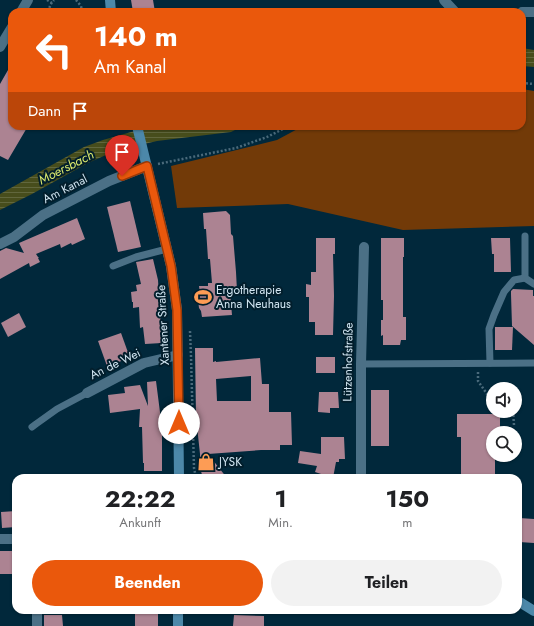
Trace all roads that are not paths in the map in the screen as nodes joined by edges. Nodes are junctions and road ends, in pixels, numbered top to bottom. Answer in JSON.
{"nodes":[{"id":1,"x":444,"y":0,"type":"edge"},
{"id":2,"x":451,"y":8,"type":"edge"},
{"id":3,"x":8,"y":33,"type":"edge"},
{"id":4,"x":0,"y":46,"type":"edge"},
{"id":5,"x":138,"y":130,"type":"edge"},
{"id":6,"x":146,"y":162,"type":"junction"},
{"id":7,"x":525,"y":236,"type":"dead end"},
{"id":8,"x":0,"y":244,"type":"edge"},
{"id":9,"x":364,"y":247,"type":"dead end"},
{"id":10,"x":168,"y":249,"type":"junction"},
{"id":11,"x":113,"y":266,"type":"dead end"},
{"id":12,"x":525,"y":278,"type":"junction"},
{"id":13,"x":534,"y":284,"type":"edge"},
{"id":14,"x":178,"y":355,"type":"junction"},
{"id":15,"x":490,"y":363,"type":"junction"},
{"id":16,"x":534,"y":363,"type":"edge"},
{"id":17,"x":361,"y":364,"type":"junction"},
{"id":18,"x":87,"y":393,"type":"joint"},
{"id":19,"x":32,"y":426,"type":"dead end"},
{"id":20,"x":179,"y":474,"type":"edge"},
{"id":21,"x":361,"y":474,"type":"edge"},
{"id":22,"x":0,"y":539,"type":"edge"},
{"id":23,"x":12,"y":539,"type":"edge"},
{"id":24,"x":522,"y":604,"type":"edge"},
{"id":25,"x":534,"y":611,"type":"edge"},
{"id":26,"x":37,"y":614,"type":"edge"},
{"id":27,"x":178,"y":614,"type":"edge"},
{"id":28,"x":37,"y":626,"type":"edge"},
{"id":29,"x":178,"y":626,"type":"edge"}],
"edges":[{"from":1,"to":2,"type":"street"},
{"from":3,"to":4,"type":"street"},
{"from":5,"to":6,"type":"street","name":"Xantener Straße"},
{"from":6,"to":8,"type":"street","name":"Am Kanal"},
{"from":6,"to":10,"type":"street","name":"Xantener Straße"},
{"from":7,"to":12,"type":"lane"},
{"from":9,"to":17,"type":"street","name":"Lützenhofstraße"},
{"from":10,"to":11,"type":"lane"},
{"from":10,"to":14,"type":"street","name":"Xantener Straße"},
{"from":12,"to":13,"type":"lane"},
{"from":12,"to":15,"type":"lane"},
{"from":14,"to":18,"type":"street","name":"An de Wei"},
{"from":14,"to":20,"type":"street","name":"Xantener Straße"},
{"from":15,"to":16,"type":"lane"},
{"from":15,"to":17,"type":"lane"},
{"from":17,"to":21,"type":"street","name":"Lützenhofstraße"},
{"from":18,"to":19,"type":"lane"},
{"from":22,"to":23,"type":"street"},
{"from":24,"to":25,"type":"street"},
{"from":26,"to":28,"type":"street"},
{"from":27,"to":29,"type":"street"}]}
